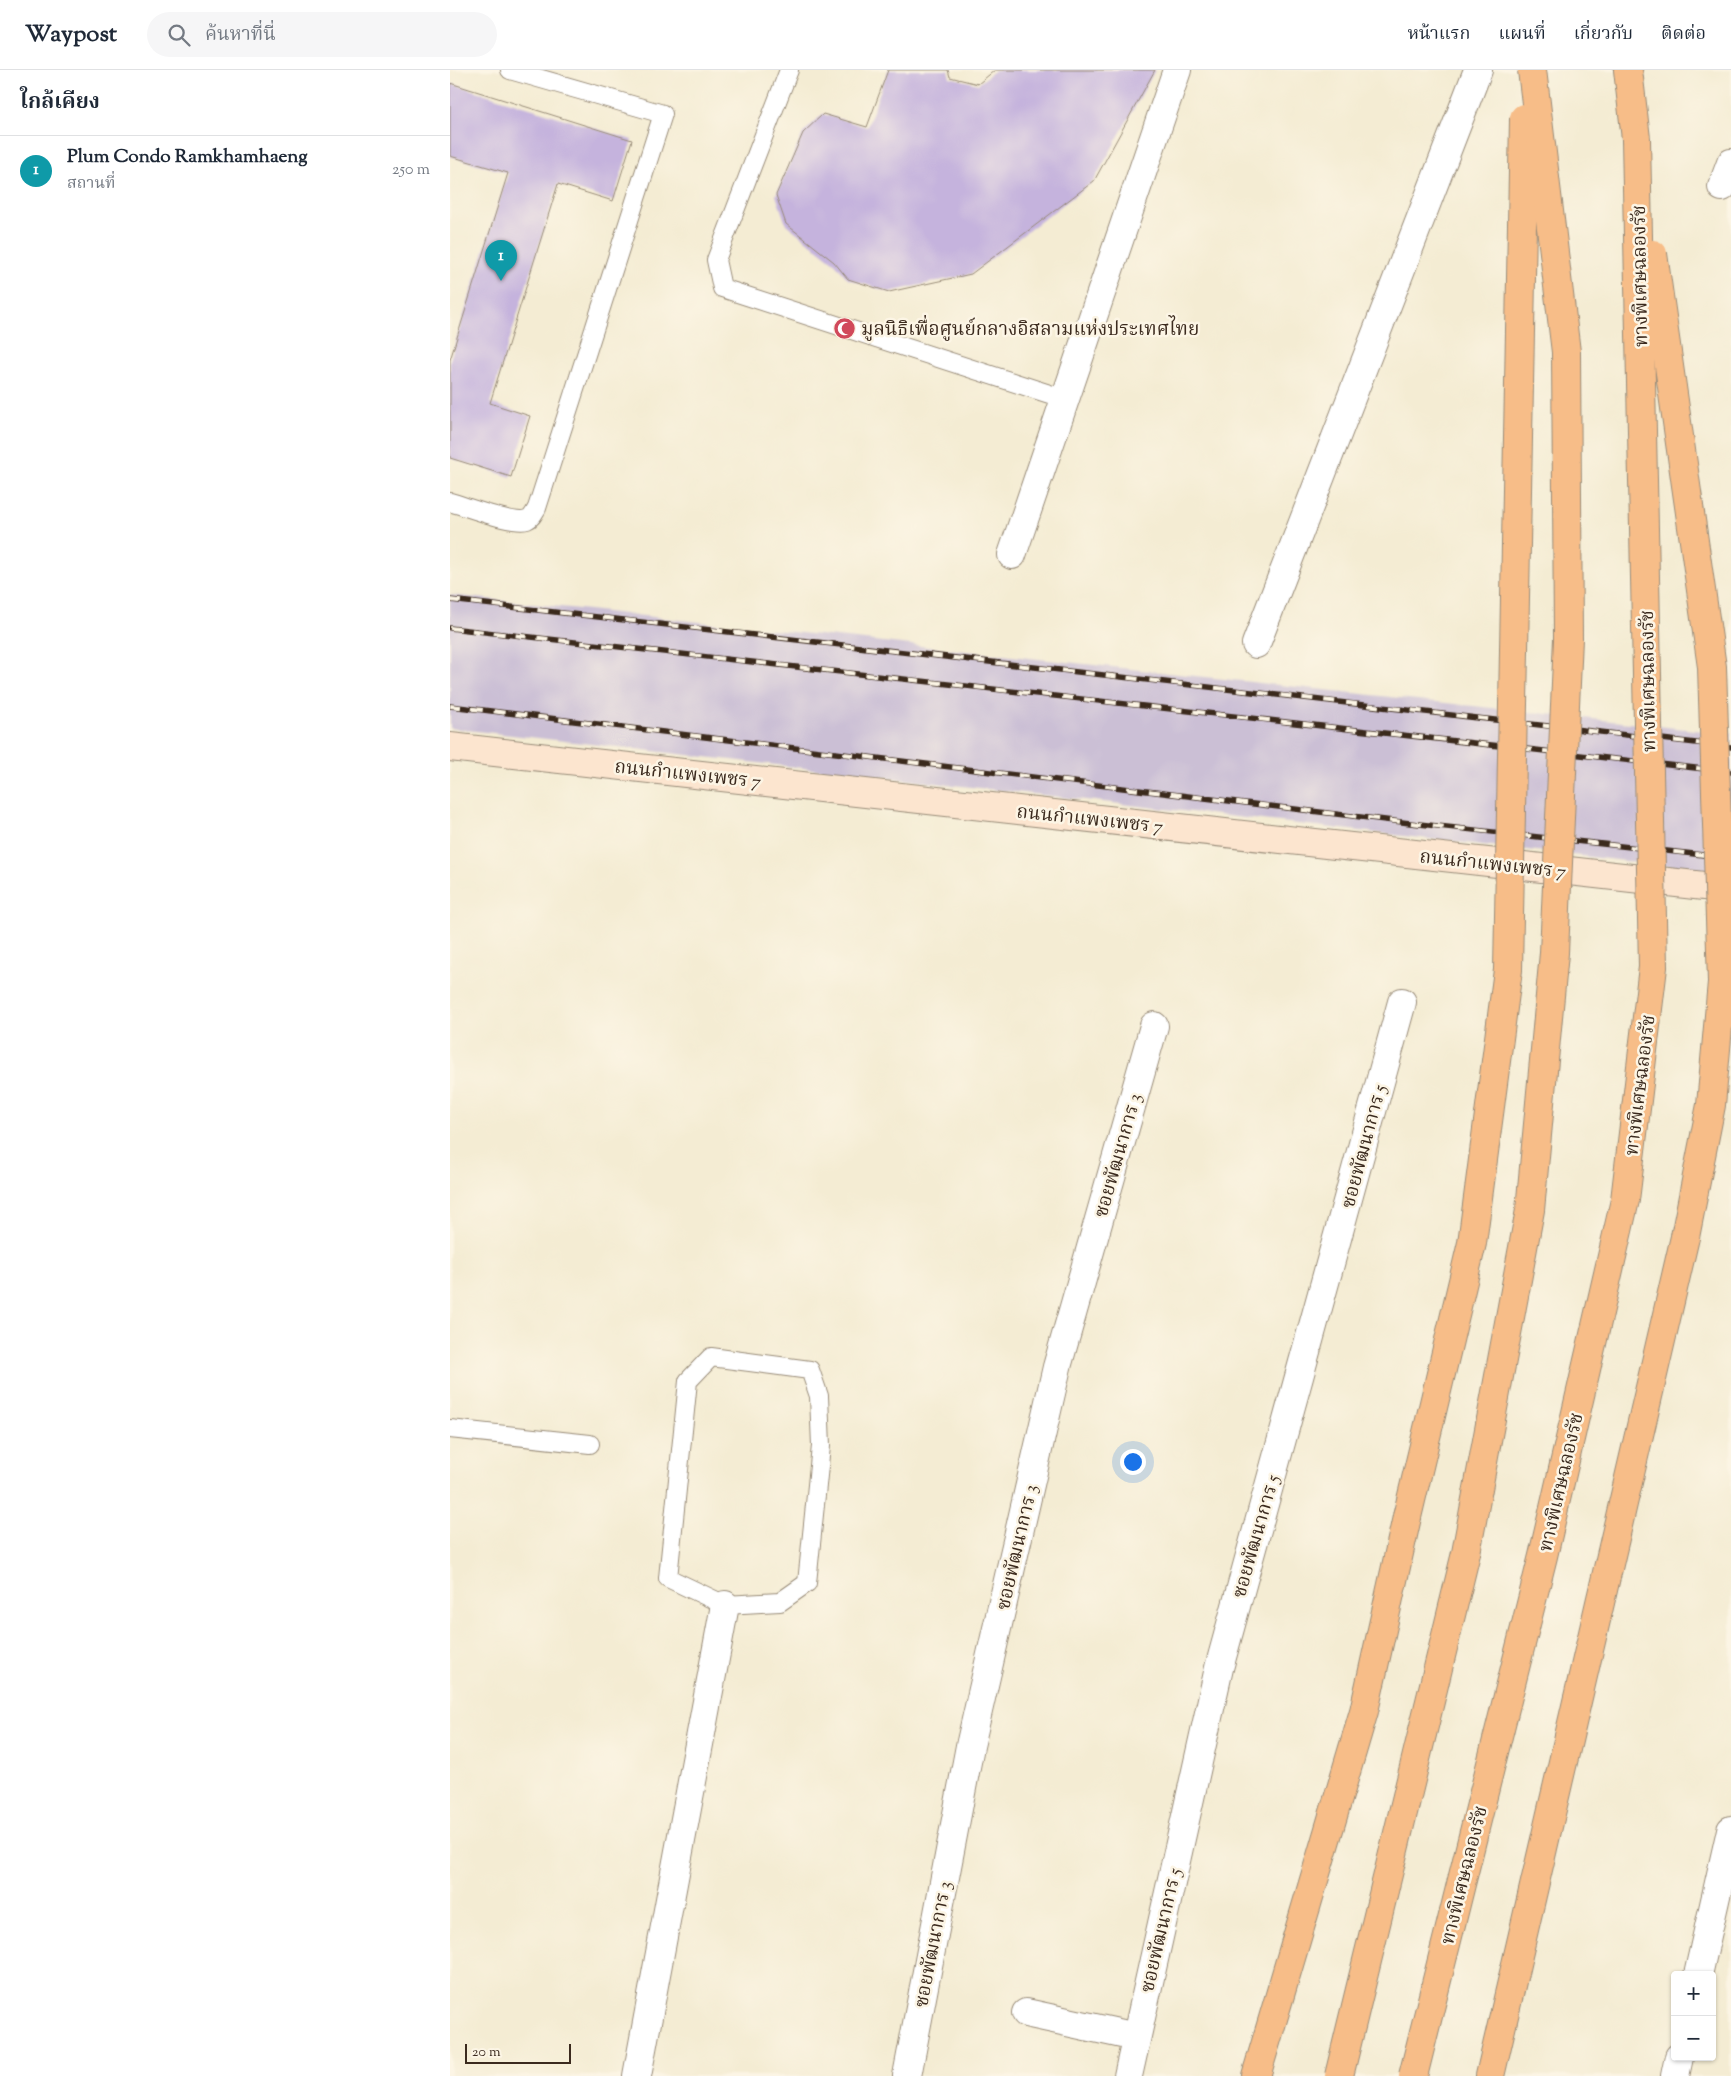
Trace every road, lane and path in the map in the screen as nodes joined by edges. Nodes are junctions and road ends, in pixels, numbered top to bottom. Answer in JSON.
{"nodes":[{"id":1,"x":510,"y":70,"type":"edge"},
{"id":2,"x":789,"y":70,"type":"edge"},
{"id":3,"x":1177,"y":70,"type":"edge"},
{"id":4,"x":1478,"y":70,"type":"edge"},
{"id":5,"x":1524,"y":70,"type":"edge"},
{"id":6,"x":1532,"y":70,"type":"edge"},
{"id":7,"x":1628,"y":70,"type":"edge"},
{"id":8,"x":1636,"y":139,"type":"junction"},
{"id":9,"x":1065,"y":399,"type":"junction"},
{"id":10,"x":450,"y":502,"type":"edge"},
{"id":11,"x":1012,"y":555,"type":"dead end"},
{"id":12,"x":1256,"y":644,"type":"dead end"},
{"id":13,"x":450,"y":747,"type":"edge"},
{"id":14,"x":1731,"y":889,"type":"edge"},
{"id":15,"x":1402,"y":1002,"type":"dead end"},
{"id":16,"x":1154,"y":1026,"type":"dead end"},
{"id":17,"x":450,"y":1429,"type":"edge"},
{"id":18,"x":590,"y":1444,"type":"dead end"},
{"id":19,"x":725,"y":1605,"type":"junction"},
{"id":20,"x":1731,"y":1830,"type":"edge"},
{"id":21,"x":1699,"y":1971,"type":"edge"},
{"id":22,"x":1026,"y":2013,"type":"dead end"},
{"id":23,"x":1136,"y":2037,"type":"junction"},
{"id":24,"x":1678,"y":2061,"type":"edge"},
{"id":25,"x":637,"y":2076,"type":"edge"},
{"id":26,"x":907,"y":2076,"type":"edge"},
{"id":27,"x":1128,"y":2076,"type":"edge"},
{"id":28,"x":1256,"y":2076,"type":"edge"},
{"id":29,"x":1339,"y":2076,"type":"edge"},
{"id":30,"x":1413,"y":2076,"type":"edge"},
{"id":31,"x":1490,"y":2076,"type":"edge"},
{"id":32,"x":1675,"y":2076,"type":"edge"}],
"edges":[{"from":1,"to":10,"type":"lane"},
{"from":2,"to":9,"type":"lane"},
{"from":3,"to":9,"type":"street"},
{"from":4,"to":12,"type":"street"},
{"from":5,"to":28,"type":"highway","bridge":true},
{"from":6,"to":29,"type":"highway","bridge":true},
{"from":7,"to":8,"type":"highway","name":"ทางพิเศษฉลองรัช"},
{"from":8,"to":30,"type":"highway","name":"ทางพิเศษฉลองรัช","bridge":true},
{"from":8,"to":31,"type":"highway","bridge":true},
{"from":9,"to":11,"type":"street"},
{"from":13,"to":14,"type":"street","name":"ถนนกำแพงเพชร 7"},
{"from":15,"to":23,"type":"street","name":"ซอยพัฒนาการ 5"},
{"from":16,"to":26,"type":"street","name":"ซอยพัฒนาการ 3"},
{"from":17,"to":18,"type":"lane"},
{"from":19,"to":19,"type":"lane"},
{"from":19,"to":25,"type":"street"},
{"from":20,"to":21,"type":"street"},
{"from":22,"to":23,"type":"street"},
{"from":23,"to":27,"type":"street","name":"ซอยพัฒนาการ 5"},
{"from":24,"to":32,"type":"street"}]}
